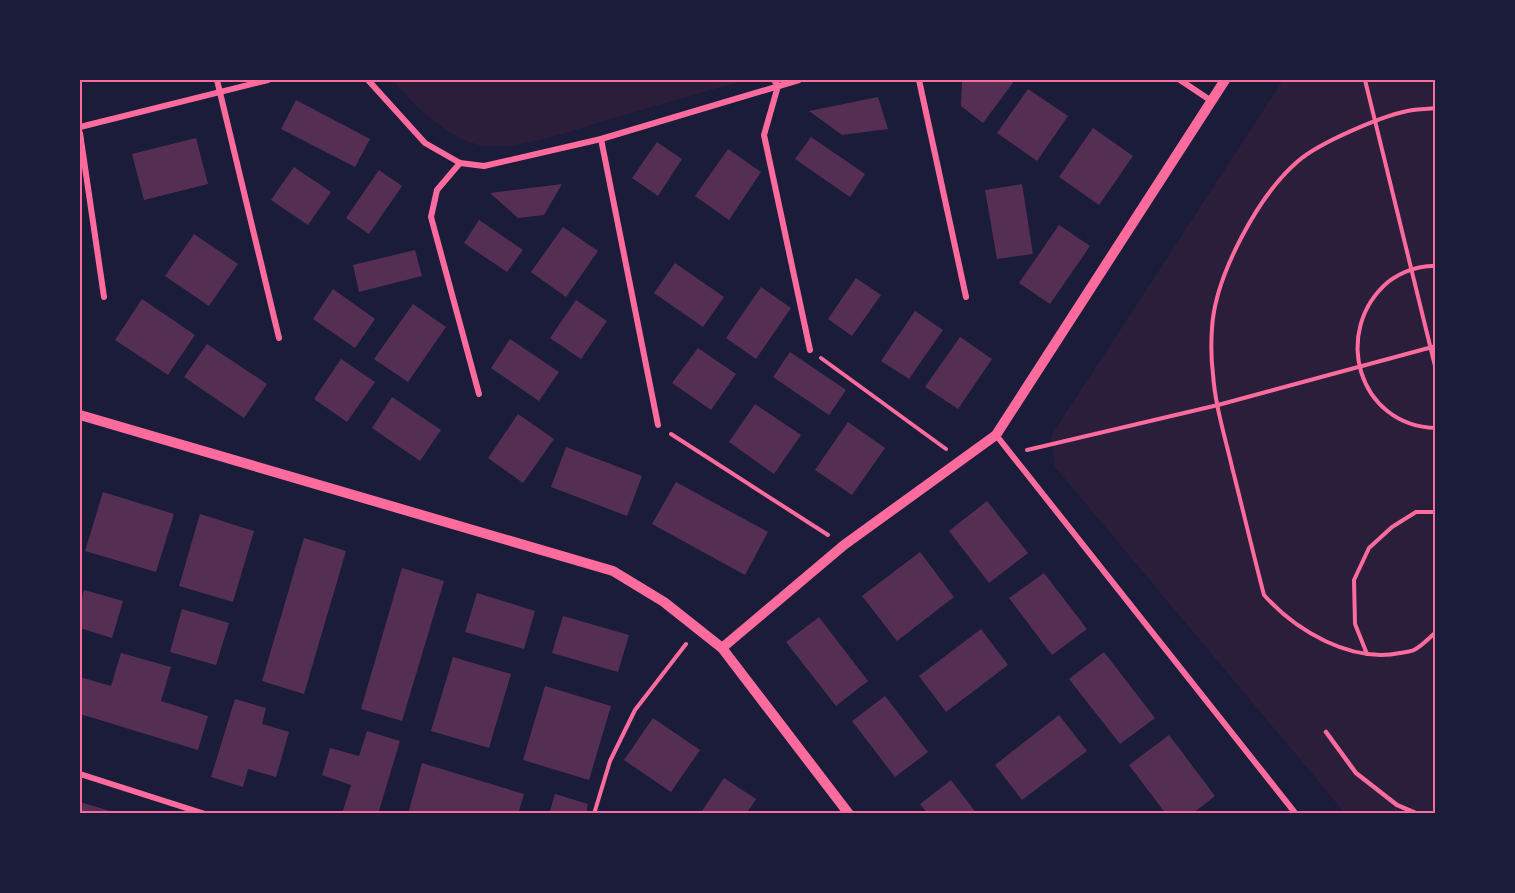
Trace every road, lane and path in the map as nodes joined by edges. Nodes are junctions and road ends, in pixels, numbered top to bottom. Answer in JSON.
{"nodes":[{"id":1,"x":217,"y":80,"type":"edge"},
{"id":2,"x":268,"y":80,"type":"edge"},
{"id":3,"x":368,"y":80,"type":"edge"},
{"id":4,"x":799,"y":80,"type":"edge"},
{"id":5,"x":919,"y":80,"type":"edge"},
{"id":6,"x":1180,"y":80,"type":"edge"},
{"id":7,"x":1225,"y":80,"type":"edge"},
{"id":8,"x":1365,"y":80,"type":"edge"},
{"id":9,"x":775,"y":82,"type":"edge"},
{"id":10,"x":220,"y":92,"type":"junction"},
{"id":11,"x":1210,"y":100,"type":"junction"},
{"id":12,"x":1436,"y":108,"type":"edge"},
{"id":13,"x":1374,"y":122,"type":"junction"},
{"id":14,"x":80,"y":128,"type":"edge"},
{"id":15,"x":80,"y":133,"type":"edge"},
{"id":16,"x":601,"y":140,"type":"junction"},
{"id":17,"x":460,"y":163,"type":"junction"},
{"id":18,"x":1436,"y":266,"type":"edge"},
{"id":19,"x":1411,"y":269,"type":"junction"},
{"id":20,"x":105,"y":297,"type":"dead end"},
{"id":21,"x":966,"y":297,"type":"dead end"},
{"id":22,"x":279,"y":338,"type":"dead end"},
{"id":23,"x":1436,"y":346,"type":"edge"},
{"id":24,"x":1430,"y":347,"type":"junction"},
{"id":25,"x":810,"y":350,"type":"joint"},
{"id":26,"x":1359,"y":367,"type":"junction"},
{"id":27,"x":1436,"y":370,"type":"edge"},
{"id":28,"x":479,"y":394,"type":"dead end"},
{"id":29,"x":1218,"y":405,"type":"junction"},
{"id":30,"x":80,"y":415,"type":"edge"},
{"id":31,"x":658,"y":426,"type":"joint"},
{"id":32,"x":1436,"y":428,"type":"edge"},
{"id":33,"x":996,"y":435,"type":"junction"},
{"id":34,"x":1012,"y":454,"type":"junction"},
{"id":35,"x":962,"y":460,"type":"junction"},
{"id":36,"x":1436,"y":512,"type":"edge"},
{"id":37,"x":844,"y":545,"type":"junction"},
{"id":38,"x":698,"y":629,"type":"junction"},
{"id":39,"x":1436,"y":632,"type":"edge"},
{"id":40,"x":722,"y":648,"type":"junction"},
{"id":41,"x":1368,"y":655,"type":"junction"},
{"id":42,"x":1326,"y":732,"type":"dead end"},
{"id":43,"x":80,"y":774,"type":"edge"},
{"id":44,"x":205,"y":813,"type":"edge"},
{"id":45,"x":594,"y":813,"type":"edge"},
{"id":46,"x":849,"y":813,"type":"edge"},
{"id":47,"x":1296,"y":813,"type":"edge"},
{"id":48,"x":1418,"y":813,"type":"edge"}],
"edges":[{"from":1,"to":10,"type":"street"},
{"from":2,"to":10,"type":"street"},
{"from":3,"to":17,"type":"street"},
{"from":4,"to":9,"type":"street"},
{"from":5,"to":21,"type":"street"},
{"from":6,"to":11,"type":"street"},
{"from":7,"to":11,"type":"street"},
{"from":8,"to":13,"type":"path"},
{"from":9,"to":16,"type":"street"},
{"from":9,"to":25,"type":"street"},
{"from":10,"to":14,"type":"street"},
{"from":10,"to":22,"type":"street"},
{"from":11,"to":33,"type":"street"},
{"from":12,"to":13,"type":"path"},
{"from":13,"to":19,"type":"path"},
{"from":13,"to":29,"type":"path"},
{"from":15,"to":20,"type":"street"},
{"from":16,"to":17,"type":"street"},
{"from":16,"to":31,"type":"street"},
{"from":17,"to":28,"type":"street"},
{"from":18,"to":19,"type":"path"},
{"from":19,"to":24,"type":"path"},
{"from":19,"to":26,"type":"path"},
{"from":23,"to":24,"type":"path"},
{"from":24,"to":26,"type":"path"},
{"from":24,"to":27,"type":"path"},
{"from":25,"to":35,"type":"path"},
{"from":26,"to":29,"type":"path"},
{"from":26,"to":32,"type":"path"},
{"from":29,"to":34,"type":"path"},
{"from":29,"to":41,"type":"path"},
{"from":30,"to":38,"type":"street"},
{"from":31,"to":37,"type":"path"},
{"from":33,"to":34,"type":"street"},
{"from":33,"to":35,"type":"street"},
{"from":34,"to":47,"type":"street"},
{"from":35,"to":37,"type":"street"},
{"from":36,"to":41,"type":"path"},
{"from":37,"to":40,"type":"street"},
{"from":38,"to":40,"type":"street"},
{"from":38,"to":45,"type":"path"},
{"from":39,"to":41,"type":"path"},
{"from":40,"to":46,"type":"street"},
{"from":42,"to":48,"type":"lane"},
{"from":43,"to":44,"type":"street"}]}
